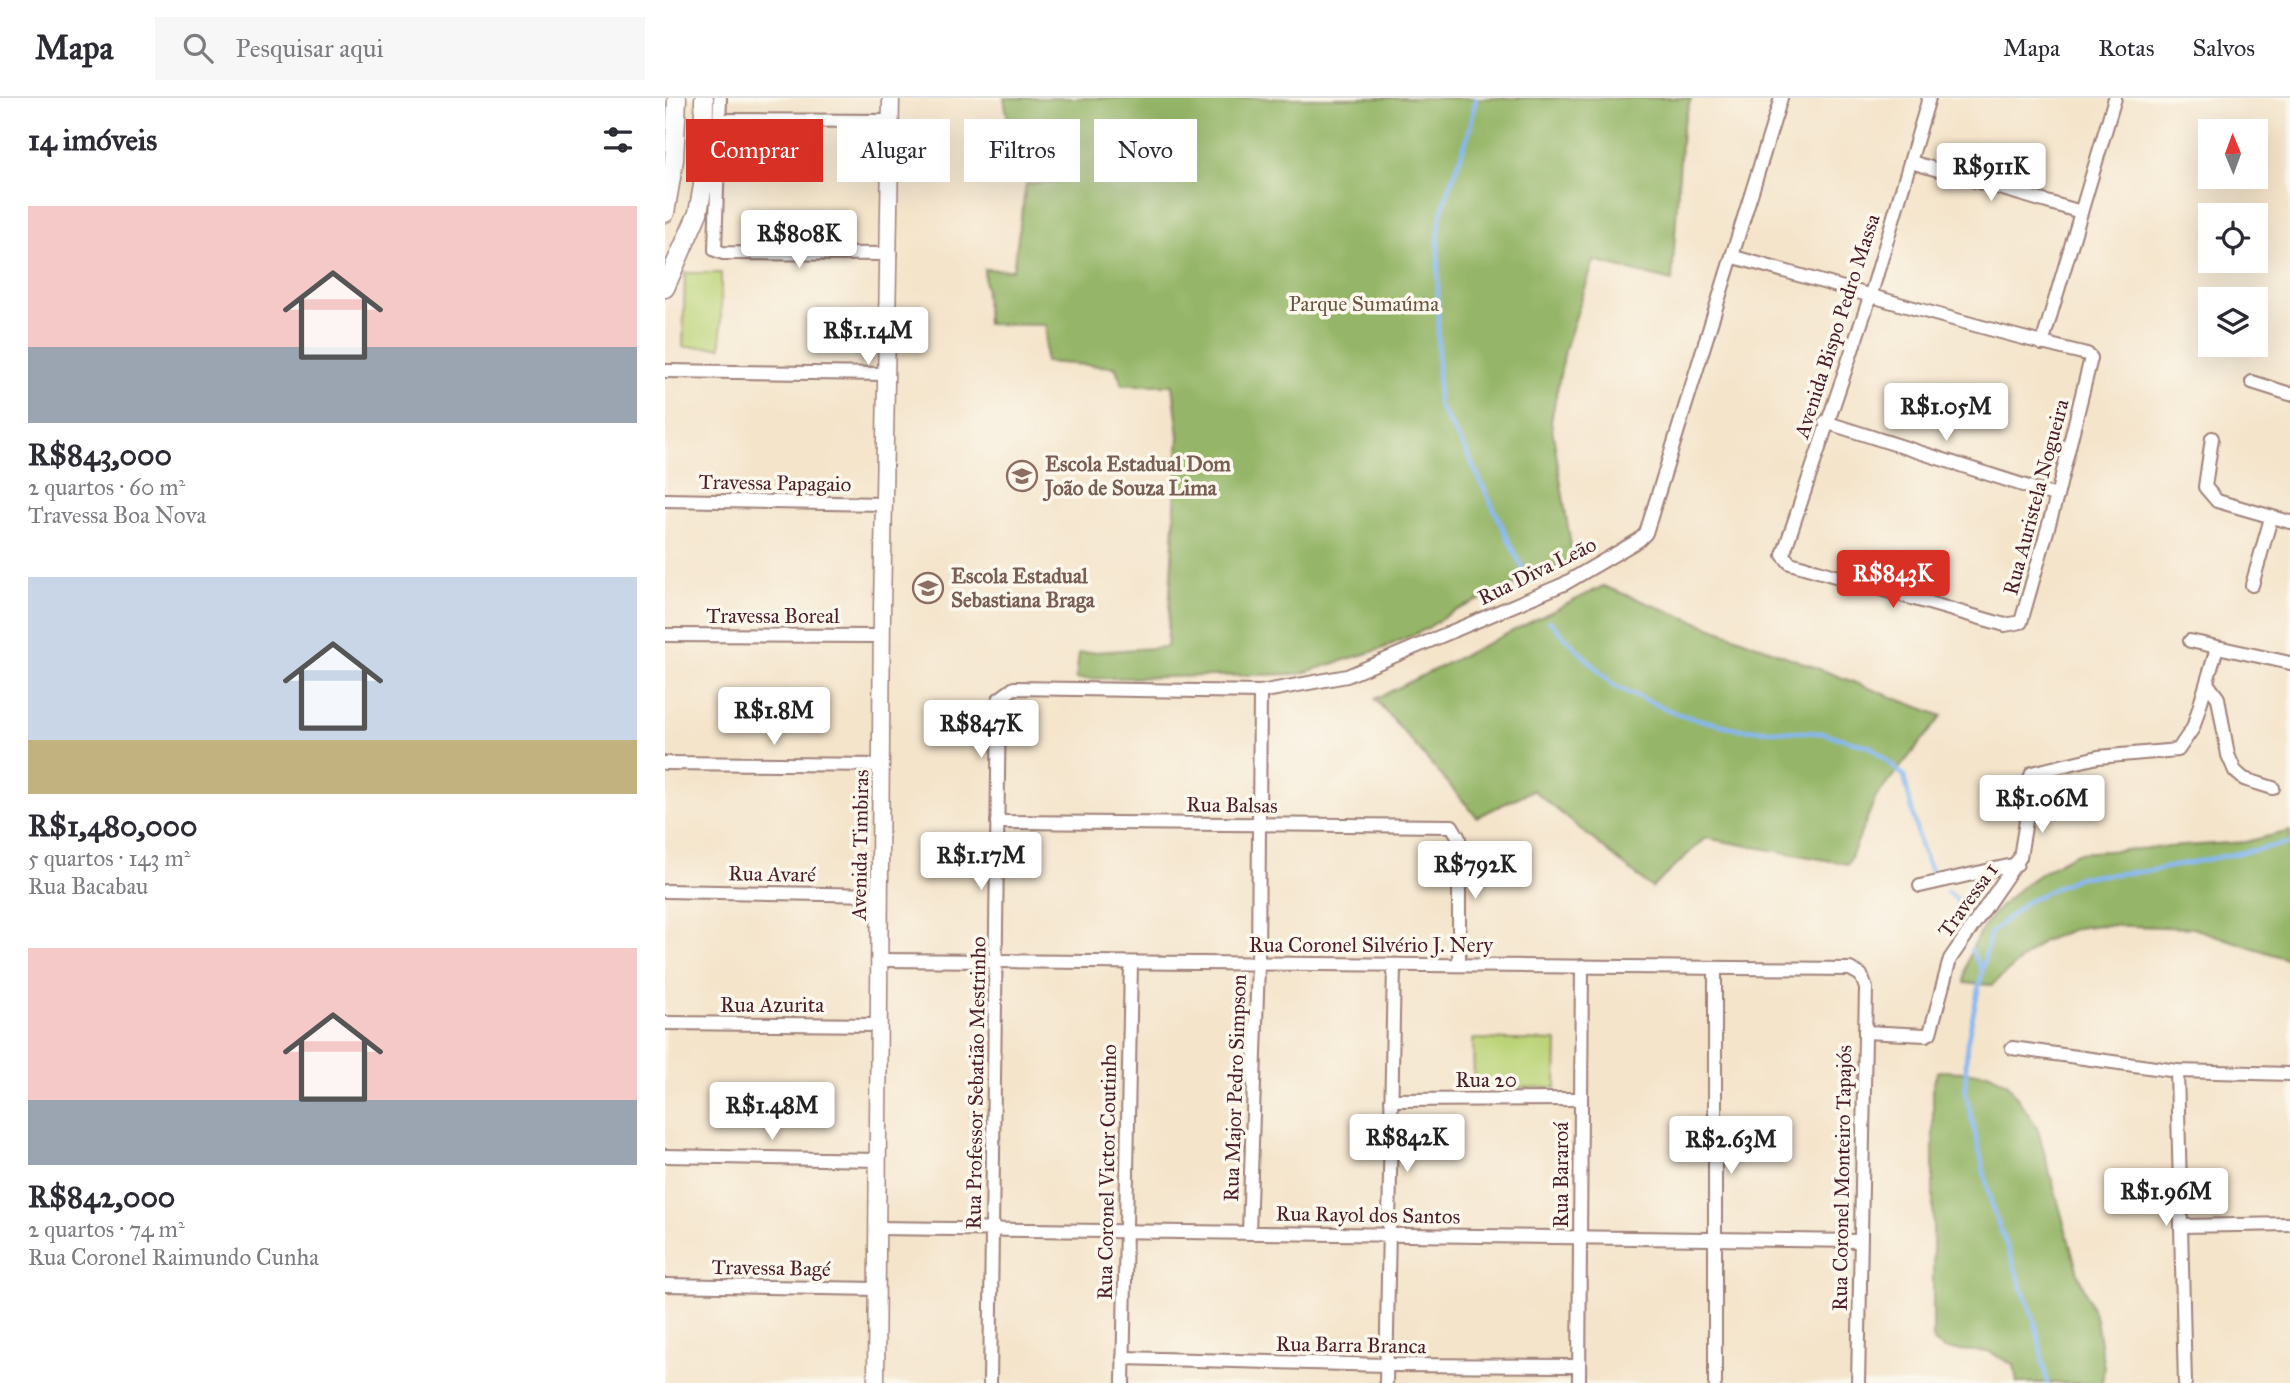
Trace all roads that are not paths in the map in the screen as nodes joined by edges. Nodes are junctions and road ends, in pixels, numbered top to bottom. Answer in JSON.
{"nodes":[{"id":1,"x":677,"y":98,"type":"edge"},
{"id":2,"x":704,"y":98,"type":"edge"},
{"id":3,"x":720,"y":98,"type":"edge"},
{"id":4,"x":891,"y":98,"type":"edge"},
{"id":5,"x":1781,"y":98,"type":"edge"},
{"id":6,"x":1930,"y":98,"type":"edge"},
{"id":7,"x":2115,"y":98,"type":"edge"},
{"id":8,"x":719,"y":119,"type":"edge"},
{"id":9,"x":892,"y":119,"type":"edge"},
{"id":10,"x":665,"y":122,"type":"edge"},
{"id":11,"x":674,"y":160,"type":"junction"},
{"id":12,"x":1911,"y":162,"type":"junction"},
{"id":13,"x":717,"y":182,"type":"edge"},
{"id":14,"x":891,"y":182,"type":"edge"},
{"id":15,"x":2081,"y":212,"type":"junction"},
{"id":16,"x":665,"y":213,"type":"edge"},
{"id":17,"x":890,"y":254,"type":"junction"},
{"id":18,"x":1734,"y":257,"type":"junction"},
{"id":19,"x":665,"y":288,"type":"edge"},
{"id":20,"x":1871,"y":294,"type":"junction"},
{"id":21,"x":2042,"y":344,"type":"junction"},
{"id":22,"x":666,"y":370,"type":"edge"},
{"id":23,"x":887,"y":374,"type":"junction"},
{"id":24,"x":2252,"y":382,"type":"dead end"},
{"id":25,"x":2290,"y":394,"type":"edge"},
{"id":26,"x":1825,"y":422,"type":"junction"},
{"id":27,"x":2212,"y":438,"type":"dead end"},
{"id":28,"x":2057,"y":496,"type":"junction"},
{"id":29,"x":665,"y":500,"type":"edge"},
{"id":30,"x":884,"y":504,"type":"junction"},
{"id":31,"x":2271,"y":518,"type":"junction"},
{"id":32,"x":2290,"y":522,"type":"edge"},
{"id":33,"x":2252,"y":585,"type":"dead end"},
{"id":34,"x":2005,"y":625,"type":"joint"},
{"id":35,"x":665,"y":635,"type":"edge"},
{"id":36,"x":881,"y":636,"type":"junction"},
{"id":37,"x":2190,"y":641,"type":"dead end"},
{"id":38,"x":2217,"y":648,"type":"junction"},
{"id":39,"x":2290,"y":663,"type":"edge"},
{"id":40,"x":2207,"y":683,"type":"junction"},
{"id":41,"x":1260,"y":692,"type":"junction"},
{"id":42,"x":999,"y":699,"type":"joint"},
{"id":43,"x":665,"y":763,"type":"edge"},
{"id":44,"x":882,"y":765,"type":"junction"},
{"id":45,"x":2273,"y":788,"type":"dead end"},
{"id":46,"x":997,"y":822,"type":"junction"},
{"id":47,"x":1258,"y":824,"type":"junction"},
{"id":48,"x":2017,"y":864,"type":"junction"},
{"id":49,"x":1920,"y":886,"type":"dead end"},
{"id":50,"x":665,"y":891,"type":"edge"},
{"id":51,"x":879,"y":895,"type":"junction"},
{"id":52,"x":879,"y":960,"type":"junction"},
{"id":53,"x":997,"y":961,"type":"junction"},
{"id":54,"x":1131,"y":962,"type":"junction"},
{"id":55,"x":1258,"y":964,"type":"junction"},
{"id":56,"x":1394,"y":965,"type":"junction"},
{"id":57,"x":1459,"y":965,"type":"junction"},
{"id":58,"x":1582,"y":966,"type":"junction"},
{"id":59,"x":1715,"y":969,"type":"junction"},
{"id":60,"x":1861,"y":975,"type":"joint"},
{"id":61,"x":665,"y":1023,"type":"edge"},
{"id":62,"x":879,"y":1025,"type":"junction"},
{"id":63,"x":1865,"y":1032,"type":"junction"},
{"id":64,"x":2012,"y":1048,"type":"dead end"},
{"id":65,"x":2177,"y":1071,"type":"junction"},
{"id":66,"x":2290,"y":1074,"type":"edge"},
{"id":67,"x":1581,"y":1098,"type":"junction"},
{"id":68,"x":1391,"y":1100,"type":"junction"},
{"id":69,"x":665,"y":1156,"type":"edge"},
{"id":70,"x":878,"y":1160,"type":"junction"},
{"id":71,"x":2290,"y":1224,"type":"edge"},
{"id":72,"x":2183,"y":1226,"type":"junction"},
{"id":73,"x":877,"y":1228,"type":"junction"},
{"id":74,"x":993,"y":1229,"type":"junction"},
{"id":75,"x":1126,"y":1231,"type":"junction"},
{"id":76,"x":1249,"y":1233,"type":"junction"},
{"id":77,"x":1389,"y":1235,"type":"junction"},
{"id":78,"x":1580,"y":1237,"type":"junction"},
{"id":79,"x":1714,"y":1241,"type":"junction"},
{"id":80,"x":1859,"y":1241,"type":"junction"},
{"id":81,"x":665,"y":1285,"type":"edge"},
{"id":82,"x":877,"y":1289,"type":"junction"},
{"id":83,"x":1123,"y":1358,"type":"junction"},
{"id":84,"x":1387,"y":1365,"type":"junction"},
{"id":85,"x":1579,"y":1366,"type":"junction"},
{"id":86,"x":876,"y":1383,"type":"edge"},
{"id":87,"x":990,"y":1383,"type":"edge"},
{"id":88,"x":1123,"y":1383,"type":"edge"},
{"id":89,"x":1386,"y":1383,"type":"edge"},
{"id":90,"x":1579,"y":1383,"type":"edge"},
{"id":91,"x":1715,"y":1383,"type":"edge"},
{"id":92,"x":1858,"y":1383,"type":"edge"},
{"id":93,"x":2185,"y":1383,"type":"edge"}],
"edges":[{"from":1,"to":11,"type":"main road"},
{"from":2,"to":19,"type":"main road"},
{"from":3,"to":8,"type":"street"},
{"from":4,"to":9,"type":"street","name":"Avenida Timbiras"},
{"from":5,"to":18,"type":"street","name":"Rua Diva Leão"},
{"from":6,"to":12,"type":"street","name":"Avenida Bispo Pedro Massa"},
{"from":7,"to":15,"type":"street"},
{"from":10,"to":11,"type":"main road"},
{"from":11,"to":16,"type":"main road"},
{"from":12,"to":15,"type":"street"},
{"from":12,"to":20,"type":"street","name":"Avenida Bispo Pedro Massa"},
{"from":13,"to":17,"type":"street"},
{"from":14,"to":17,"type":"street","name":"Avenida Timbiras"},
{"from":15,"to":21,"type":"street"},
{"from":17,"to":23,"type":"street","name":"Avenida Timbiras"},
{"from":18,"to":20,"type":"street"},
{"from":18,"to":41,"type":"street","name":"Rua Diva Leão"},
{"from":20,"to":21,"type":"street"},
{"from":20,"to":26,"type":"street","name":"Avenida Bispo Pedro Massa"},
{"from":21,"to":28,"type":"street","name":"Rua Auristela Nogueira"},
{"from":22,"to":23,"type":"street"},
{"from":23,"to":30,"type":"street","name":"Avenida Timbiras"},
{"from":24,"to":25,"type":"street"},
{"from":26,"to":28,"type":"street"},
{"from":26,"to":34,"type":"street","name":"Avenida Bispo Pedro Massa"},
{"from":27,"to":31,"type":"street"},
{"from":28,"to":34,"type":"street","name":"Rua Auristela Nogueira"},
{"from":29,"to":30,"type":"street","name":"Travessa Papagaio"},
{"from":30,"to":36,"type":"street","name":"Avenida Timbiras"},
{"from":31,"to":32,"type":"street"},
{"from":31,"to":33,"type":"street"},
{"from":35,"to":36,"type":"street","name":"Travessa Boreal"},
{"from":36,"to":44,"type":"street","name":"Avenida Timbiras"},
{"from":37,"to":38,"type":"street"},
{"from":38,"to":39,"type":"street"},
{"from":38,"to":40,"type":"street","name":"Travessa 1"},
{"from":40,"to":45,"type":"street"},
{"from":40,"to":48,"type":"street","name":"Travessa 1"},
{"from":41,"to":42,"type":"street","name":"Rua Diva Leão"},
{"from":41,"to":47,"type":"street","name":"Rua Major Pedro Simpson"},
{"from":42,"to":46,"type":"street","name":"Rua Professor Sebatião Mestrinho"},
{"from":43,"to":44,"type":"street"},
{"from":44,"to":51,"type":"street","name":"Avenida Timbiras"},
{"from":46,"to":47,"type":"street","name":"Rua Balsas"},
{"from":46,"to":53,"type":"street","name":"Rua Professor Sebatião Mestrinho"},
{"from":47,"to":55,"type":"street","name":"Rua Major Pedro Simpson"},
{"from":47,"to":57,"type":"street","name":"Rua Balsas"},
{"from":48,"to":49,"type":"street"},
{"from":48,"to":63,"type":"street","name":"Travessa 1"},
{"from":50,"to":51,"type":"street","name":"Rua Avaré"},
{"from":51,"to":52,"type":"street","name":"Avenida Timbiras"},
{"from":52,"to":53,"type":"street","name":"Rua Coronel Silvério J. Nery"},
{"from":52,"to":62,"type":"street","name":"Avenida Timbiras"},
{"from":53,"to":54,"type":"street","name":"Rua Coronel Silvério J. Nery"},
{"from":53,"to":74,"type":"street","name":"Rua Professor Sebatião Mestrinho"},
{"from":54,"to":55,"type":"street","name":"Rua Coronel Silvério J. Nery"},
{"from":54,"to":75,"type":"street","name":"Rua Coronel Victor Coutinho"},
{"from":55,"to":56,"type":"street","name":"Rua Coronel Silvério J. Nery"},
{"from":55,"to":76,"type":"street","name":"Rua Major Pedro Simpson"},
{"from":56,"to":57,"type":"street","name":"Rua Coronel Silvério J. Nery"},
{"from":56,"to":68,"type":"street"},
{"from":57,"to":58,"type":"street","name":"Rua Coronel Silvério J. Nery"},
{"from":58,"to":59,"type":"street","name":"Rua Coronel Silvério J. Nery"},
{"from":58,"to":67,"type":"street","name":"Rua Bararoá"},
{"from":59,"to":60,"type":"street","name":"Rua Coronel Silvério J. Nery"},
{"from":59,"to":79,"type":"street"},
{"from":60,"to":63,"type":"street","name":"Rua Coronel Monteiro Tapajós"},
{"from":61,"to":62,"type":"street","name":"Rua Azurita"},
{"from":62,"to":70,"type":"street","name":"Avenida Timbiras"},
{"from":63,"to":80,"type":"street","name":"Rua Coronel Monteiro Tapajós"},
{"from":64,"to":65,"type":"street"},
{"from":65,"to":66,"type":"street"},
{"from":65,"to":72,"type":"street"},
{"from":67,"to":68,"type":"street","name":"Rua 20"},
{"from":67,"to":78,"type":"street","name":"Rua Bararoá"},
{"from":68,"to":77,"type":"street"},
{"from":69,"to":70,"type":"street"},
{"from":70,"to":73,"type":"street","name":"Avenida Timbiras"},
{"from":71,"to":72,"type":"street"},
{"from":72,"to":93,"type":"street"},
{"from":73,"to":74,"type":"street","name":"Rua Rayol dos Santos"},
{"from":73,"to":82,"type":"street","name":"Avenida Timbiras"},
{"from":74,"to":75,"type":"street","name":"Rua Rayol dos Santos"},
{"from":74,"to":87,"type":"street","name":"Rua Professor Sebatião Mestrinho"},
{"from":75,"to":76,"type":"street","name":"Rua Rayol dos Santos"},
{"from":75,"to":83,"type":"street","name":"Rua Coronel Victor Coutinho"},
{"from":76,"to":77,"type":"street","name":"Rua Rayol dos Santos"},
{"from":77,"to":78,"type":"street","name":"Rua Rayol dos Santos"},
{"from":77,"to":84,"type":"street"},
{"from":78,"to":79,"type":"street","name":"Rua Rayol dos Santos"},
{"from":78,"to":85,"type":"street","name":"Rua Bararoá"},
{"from":79,"to":80,"type":"street","name":"Rua Rayol dos Santos"},
{"from":79,"to":91,"type":"street"},
{"from":80,"to":92,"type":"street","name":"Rua Coronel Monteiro Tapajós"},
{"from":81,"to":82,"type":"street","name":"Travessa Bagé"},
{"from":82,"to":86,"type":"street","name":"Avenida Timbiras"},
{"from":83,"to":84,"type":"street","name":"Rua Barra Branca"},
{"from":83,"to":88,"type":"street","name":"Rua Coronel Victor Coutinho"},
{"from":84,"to":85,"type":"street","name":"Rua Barra Branca"},
{"from":84,"to":89,"type":"street"},
{"from":85,"to":90,"type":"street","name":"Rua Bararoá"}]}
